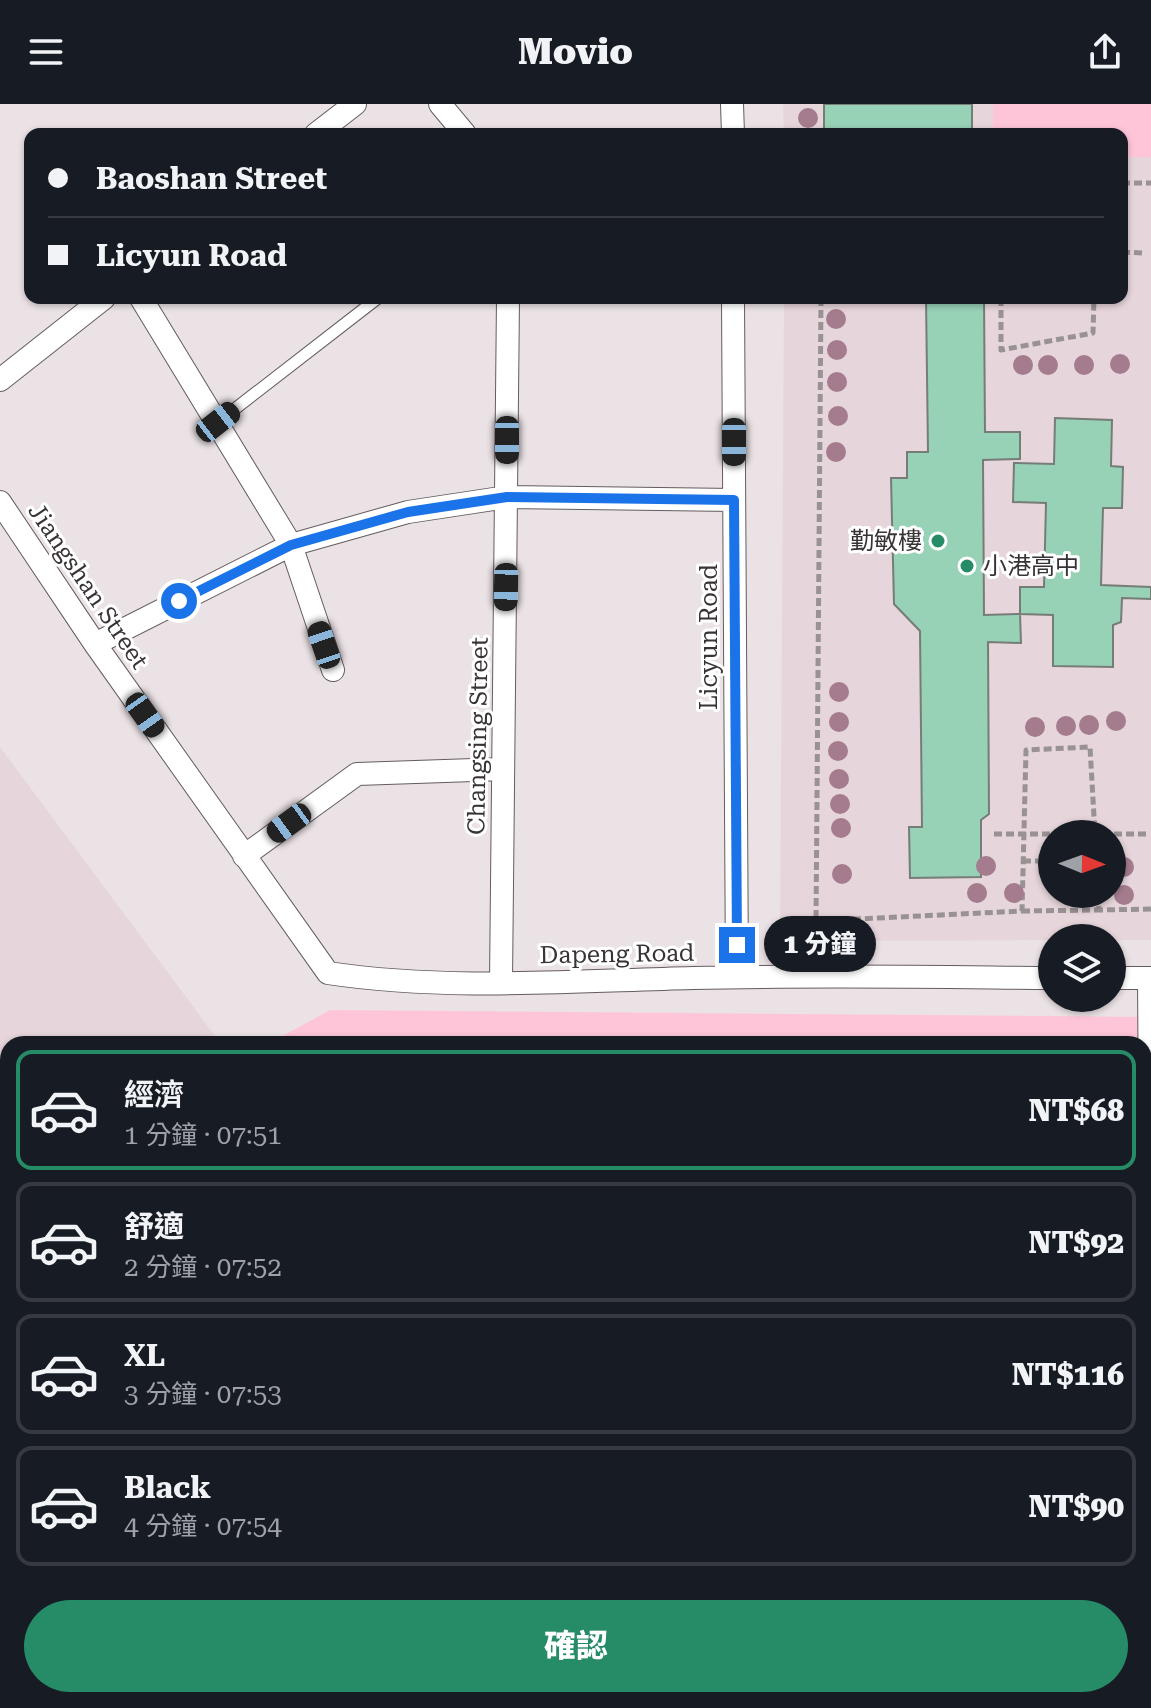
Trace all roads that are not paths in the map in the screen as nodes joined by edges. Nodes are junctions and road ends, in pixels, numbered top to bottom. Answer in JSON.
{"nodes":[{"id":1,"x":355,"y":104,"type":"edge"},
{"id":2,"x":440,"y":104,"type":"edge"},
{"id":3,"x":732,"y":104,"type":"edge"},
{"id":4,"x":324,"y":128,"type":"edge"},
{"id":5,"x":460,"y":128,"type":"edge"},
{"id":6,"x":733,"y":128,"type":"edge"},
{"id":7,"x":96,"y":304,"type":"edge"},
{"id":8,"x":145,"y":304,"type":"edge"},
{"id":9,"x":370,"y":304,"type":"edge"},
{"id":10,"x":508,"y":304,"type":"edge"},
{"id":11,"x":733,"y":304,"type":"edge"},
{"id":12,"x":0,"y":380,"type":"edge"},
{"id":13,"x":218,"y":422,"type":"junction"},
{"id":14,"x":507,"y":497,"type":"junction"},
{"id":15,"x":734,"y":500,"type":"junction"},
{"id":16,"x":0,"y":502,"type":"edge"},
{"id":17,"x":291,"y":545,"type":"junction"},
{"id":18,"x":95,"y":644,"type":"junction"},
{"id":19,"x":333,"y":670,"type":"dead end"},
{"id":20,"x":503,"y":769,"type":"junction"},
{"id":21,"x":244,"y":856,"type":"junction"},
{"id":22,"x":328,"y":973,"type":"joint"},
{"id":23,"x":737,"y":977,"type":"junction"},
{"id":24,"x":1038,"y":978,"type":"edge"},
{"id":25,"x":1126,"y":978,"type":"edge"},
{"id":26,"x":1150,"y":978,"type":"edge"},
{"id":27,"x":501,"y":982,"type":"junction"},
{"id":28,"x":1148,"y":1036,"type":"edge"}],
"edges":[{"from":1,"to":4,"type":"street"},
{"from":2,"to":5,"type":"street"},
{"from":3,"to":6,"type":"street"},
{"from":7,"to":12,"type":"street"},
{"from":8,"to":13,"type":"street"},
{"from":9,"to":13,"type":"lane"},
{"from":10,"to":14,"type":"street","name":"Changsing Street"},
{"from":11,"to":15,"type":"street","name":"Licyun Road"},
{"from":13,"to":17,"type":"street"},
{"from":14,"to":15,"type":"street"},
{"from":14,"to":17,"type":"street"},
{"from":14,"to":20,"type":"street","name":"Changsing Street"},
{"from":15,"to":23,"type":"street","name":"Licyun Road"},
{"from":16,"to":18,"type":"street","name":"Jiangshan Street"},
{"from":17,"to":18,"type":"street"},
{"from":17,"to":19,"type":"street"},
{"from":18,"to":21,"type":"street","name":"Jiangshan Street"},
{"from":20,"to":21,"type":"street"},
{"from":20,"to":27,"type":"street","name":"Changsing Street"},
{"from":21,"to":22,"type":"street","name":"Jiangshan Street"},
{"from":22,"to":27,"type":"street","name":"Dapeng Road"},
{"from":23,"to":24,"type":"street","name":"Dapeng Road"},
{"from":23,"to":27,"type":"street","name":"Dapeng Road"},
{"from":25,"to":26,"type":"street"},
{"from":26,"to":28,"type":"street"}]}
